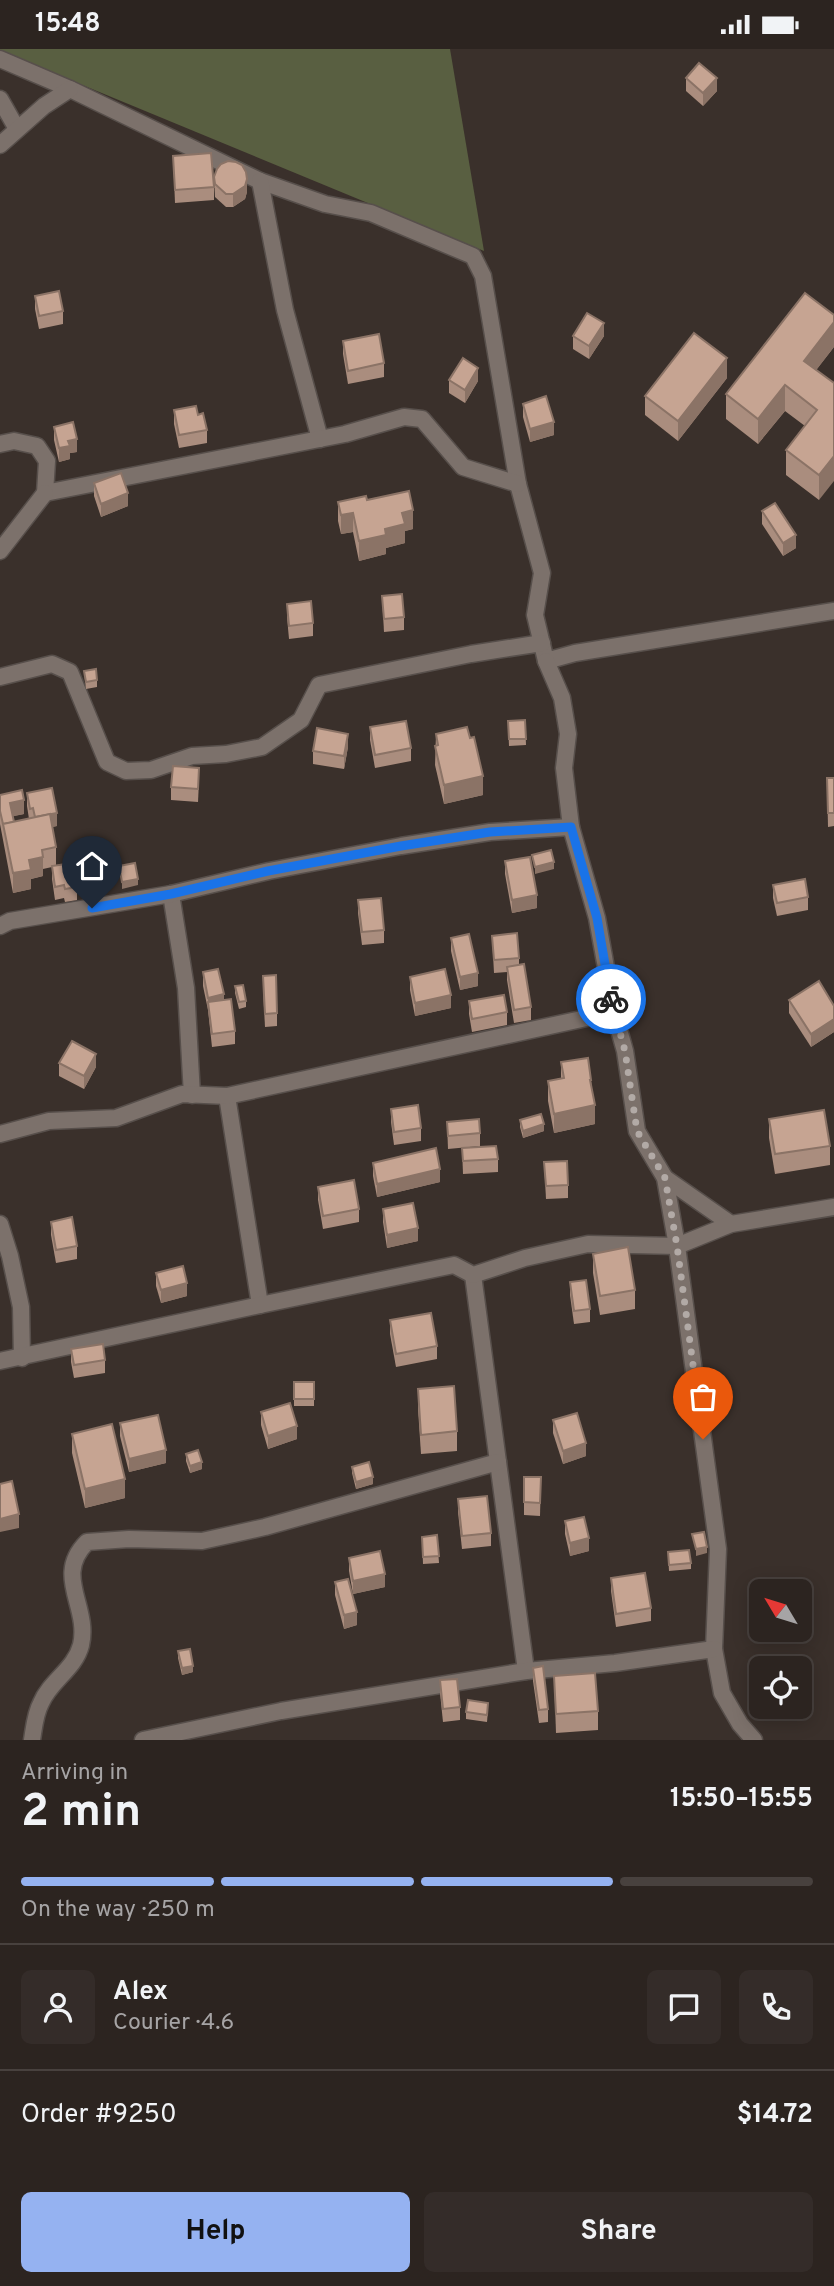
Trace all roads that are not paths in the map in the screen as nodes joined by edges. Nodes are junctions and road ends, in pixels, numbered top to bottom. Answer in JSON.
{"nodes":[{"id":1,"x":0,"y":59,"type":"edge"},
{"id":2,"x":70,"y":89,"type":"junction"},
{"id":3,"x":0,"y":99,"type":"edge"},
{"id":4,"x":17,"y":129,"type":"junction"},
{"id":5,"x":0,"y":145,"type":"edge"},
{"id":6,"x":260,"y":181,"type":"junction"},
{"id":7,"x":320,"y":439,"type":"junction"},
{"id":8,"x":0,"y":444,"type":"edge"},
{"id":9,"x":518,"y":484,"type":"junction"},
{"id":10,"x":46,"y":493,"type":"junction"},
{"id":11,"x":0,"y":551,"type":"edge"},
{"id":12,"x":834,"y":611,"type":"edge"},
{"id":13,"x":542,"y":643,"type":"junction"},
{"id":14,"x":546,"y":661,"type":"junction"},
{"id":15,"x":0,"y":677,"type":"edge"},
{"id":16,"x":571,"y":827,"type":"junction"},
{"id":17,"x":171,"y":894,"type":"junction"},
{"id":18,"x":0,"y":926,"type":"edge"},
{"id":19,"x":614,"y":1012,"type":"junction"},
{"id":20,"x":192,"y":1095,"type":"junction"},
{"id":21,"x":227,"y":1096,"type":"junction"},
{"id":22,"x":0,"y":1134,"type":"edge"},
{"id":23,"x":665,"y":1178,"type":"junction"},
{"id":24,"x":834,"y":1207,"type":"edge"},
{"id":25,"x":0,"y":1224,"type":"edge"},
{"id":26,"x":731,"y":1224,"type":"junction"},
{"id":27,"x":677,"y":1246,"type":"junction"},
{"id":28,"x":473,"y":1275,"type":"junction"},
{"id":29,"x":260,"y":1304,"type":"junction"},
{"id":30,"x":22,"y":1357,"type":"junction"},
{"id":31,"x":0,"y":1361,"type":"edge"},
{"id":32,"x":498,"y":1462,"type":"junction"},
{"id":33,"x":713,"y":1649,"type":"junction"},
{"id":34,"x":526,"y":1671,"type":"junction"},
{"id":35,"x":32,"y":1740,"type":"edge"},
{"id":36,"x":143,"y":1740,"type":"edge"},
{"id":37,"x":754,"y":1740,"type":"edge"}],
"edges":[{"from":1,"to":2,"type":"street"},
{"from":2,"to":4,"type":"street"},
{"from":2,"to":6,"type":"street"},
{"from":3,"to":4,"type":"street"},
{"from":4,"to":5,"type":"street"},
{"from":6,"to":7,"type":"street"},
{"from":6,"to":9,"type":"street"},
{"from":7,"to":9,"type":"street"},
{"from":7,"to":10,"type":"street"},
{"from":8,"to":10,"type":"street"},
{"from":9,"to":13,"type":"street"},
{"from":10,"to":11,"type":"street"},
{"from":12,"to":14,"type":"street"},
{"from":13,"to":14,"type":"street"},
{"from":13,"to":15,"type":"street"},
{"from":14,"to":16,"type":"street"},
{"from":16,"to":17,"type":"street"},
{"from":16,"to":19,"type":"street"},
{"from":17,"to":18,"type":"street"},
{"from":17,"to":20,"type":"street"},
{"from":19,"to":21,"type":"street"},
{"from":19,"to":23,"type":"street"},
{"from":20,"to":21,"type":"street"},
{"from":20,"to":22,"type":"street"},
{"from":21,"to":29,"type":"street"},
{"from":23,"to":26,"type":"street"},
{"from":23,"to":27,"type":"street"},
{"from":24,"to":26,"type":"street"},
{"from":25,"to":30,"type":"street"},
{"from":26,"to":27,"type":"street"},
{"from":27,"to":28,"type":"street"},
{"from":27,"to":33,"type":"street"},
{"from":28,"to":29,"type":"street"},
{"from":28,"to":32,"type":"street"},
{"from":29,"to":30,"type":"street"},
{"from":30,"to":31,"type":"street"},
{"from":32,"to":34,"type":"street"},
{"from":32,"to":35,"type":"street"},
{"from":33,"to":34,"type":"street"},
{"from":33,"to":37,"type":"street"},
{"from":34,"to":36,"type":"street"}]}
